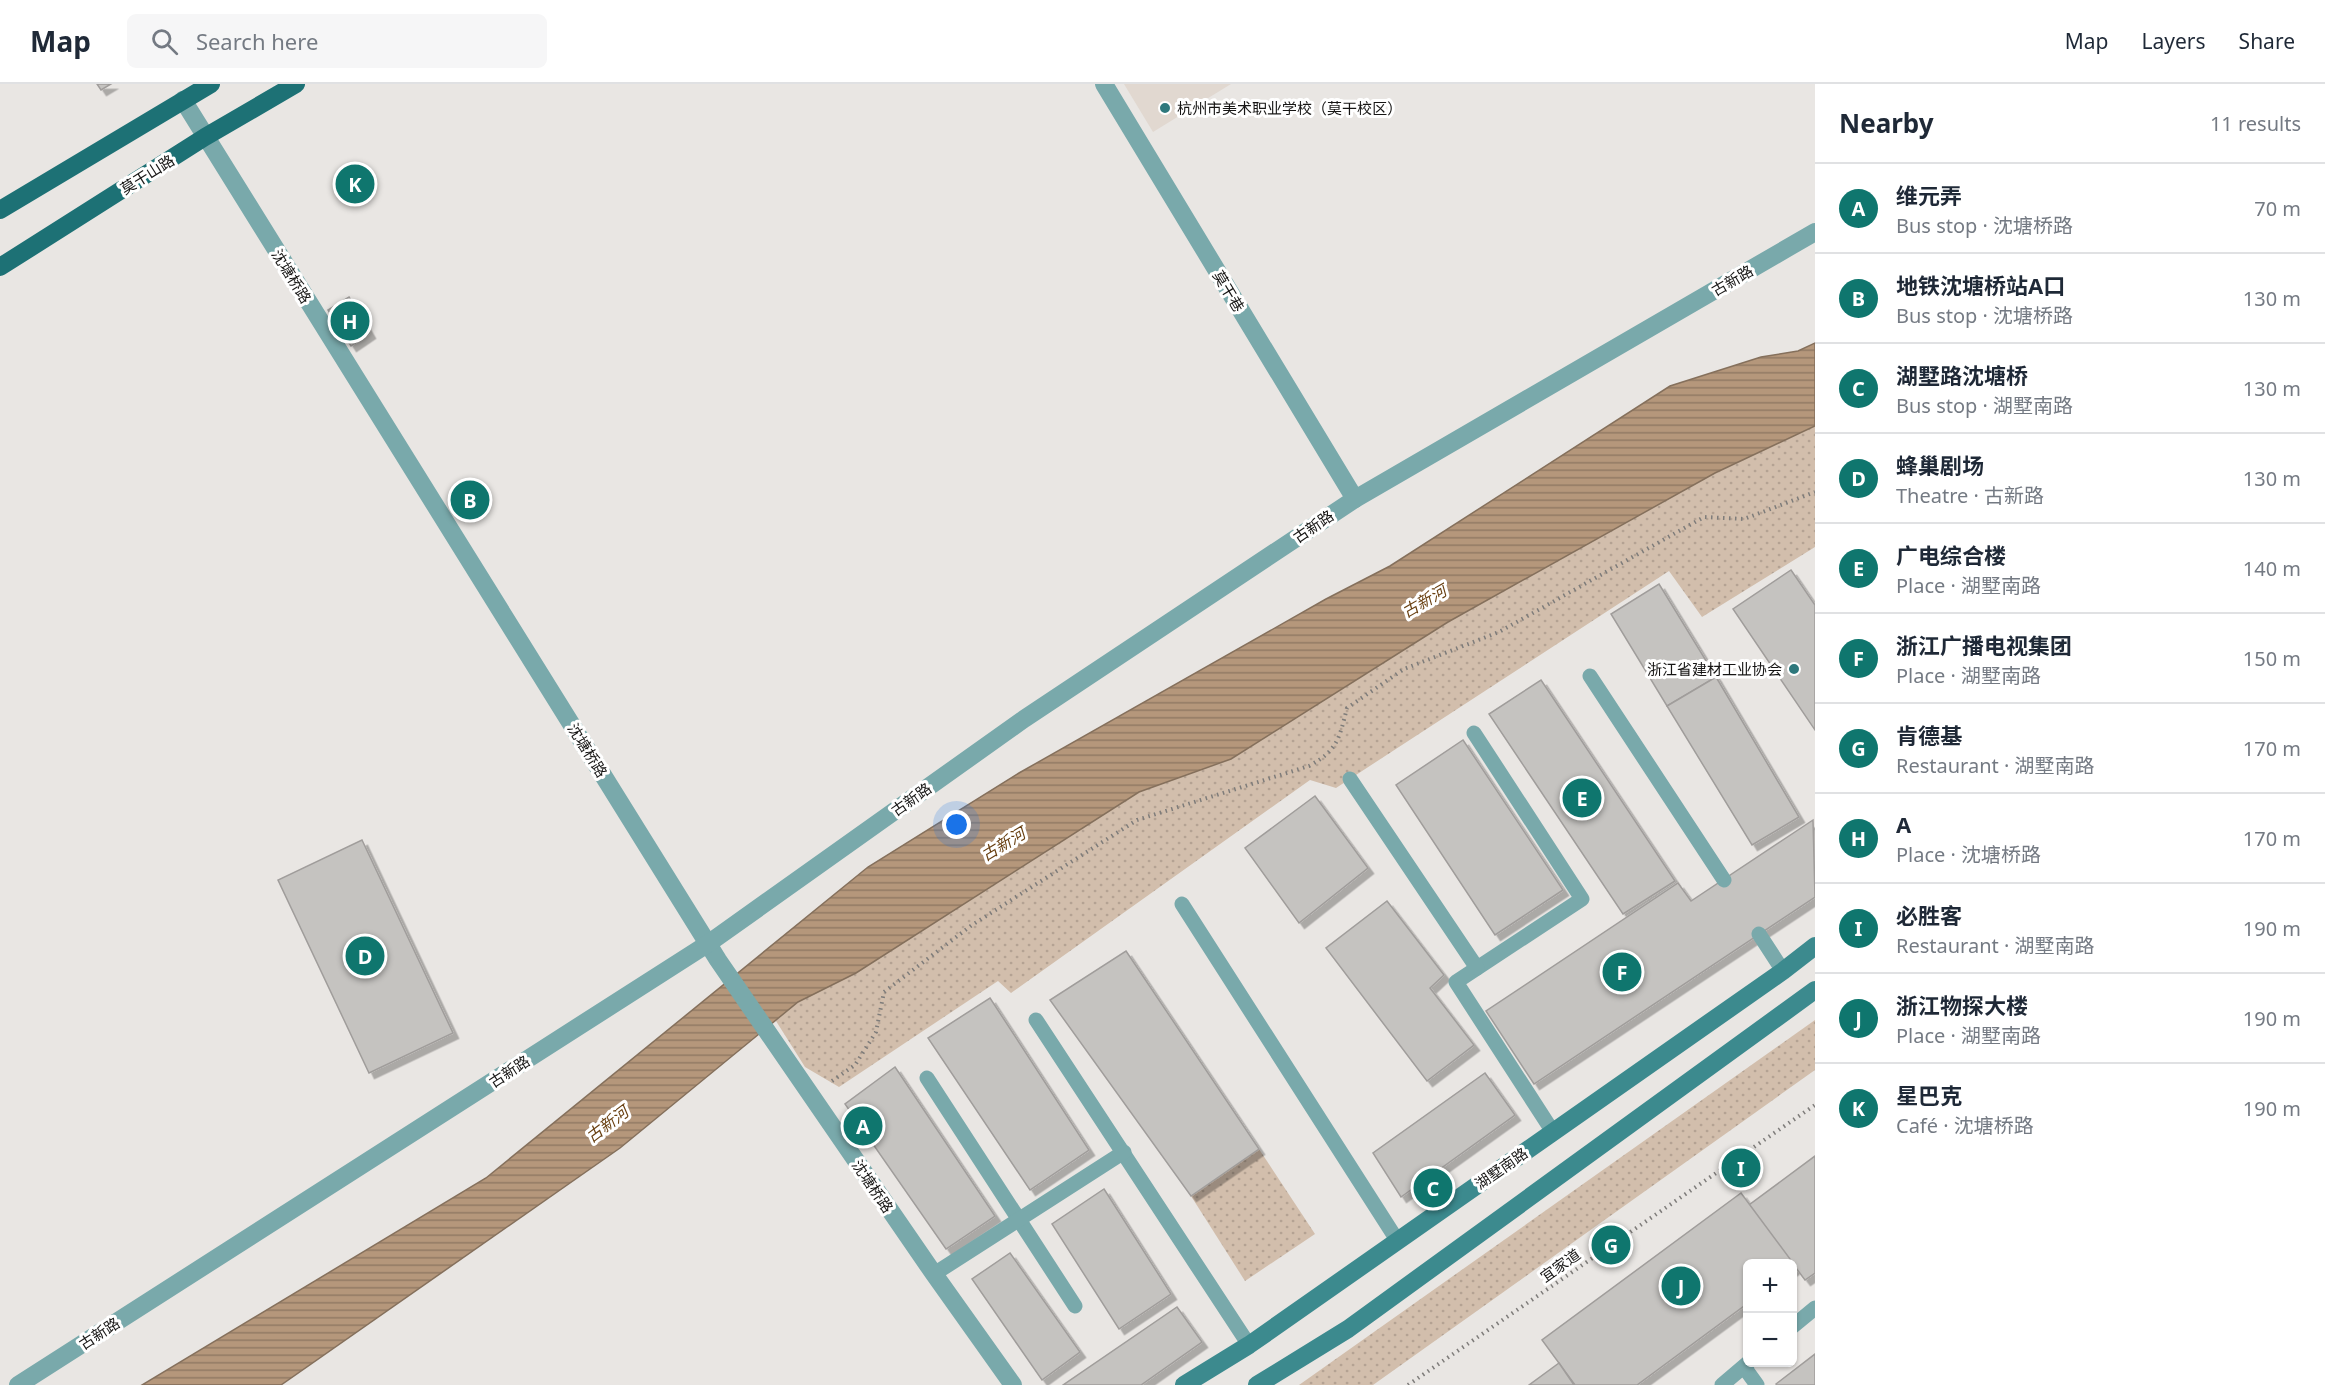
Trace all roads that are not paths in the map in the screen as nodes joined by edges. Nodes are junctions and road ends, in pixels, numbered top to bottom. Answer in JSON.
{"nodes":[{"id":1,"x":211,"y":84,"type":"edge"},
{"id":2,"x":296,"y":84,"type":"edge"},
{"id":3,"x":1104,"y":84,"type":"edge"},
{"id":4,"x":183,"y":100,"type":"junction"},
{"id":5,"x":205,"y":137,"type":"junction"},
{"id":6,"x":0,"y":210,"type":"edge"},
{"id":7,"x":1815,"y":232,"type":"edge"},
{"id":8,"x":0,"y":267,"type":"edge"},
{"id":9,"x":1355,"y":499,"type":"junction"},
{"id":10,"x":1590,"y":676,"type":"dead end"},
{"id":11,"x":1474,"y":733,"type":"dead end"},
{"id":12,"x":1350,"y":779,"type":"dead end"},
{"id":13,"x":1724,"y":880,"type":"dead end"},
{"id":14,"x":1182,"y":904,"type":"dead end"},
{"id":15,"x":1759,"y":934,"type":"dead end"},
{"id":16,"x":709,"y":943,"type":"junction"},
{"id":17,"x":1815,"y":946,"type":"edge"},
{"id":18,"x":1477,"y":968,"type":"junction"},
{"id":19,"x":1783,"y":971,"type":"junction"},
{"id":20,"x":1815,"y":990,"type":"edge"},
{"id":21,"x":1036,"y":1020,"type":"dead end"},
{"id":22,"x":927,"y":1078,"type":"dead end"},
{"id":23,"x":1553,"y":1132,"type":"junction"},
{"id":24,"x":1124,"y":1152,"type":"junction"},
{"id":25,"x":1020,"y":1219,"type":"junction"},
{"id":26,"x":1397,"y":1239,"type":"junction"},
{"id":27,"x":934,"y":1274,"type":"junction"},
{"id":28,"x":1075,"y":1306,"type":"dead end"},
{"id":29,"x":1815,"y":1308,"type":"edge"},
{"id":30,"x":1797,"y":1323,"type":"edge"},
{"id":31,"x":1249,"y":1345,"type":"junction"},
{"id":32,"x":1744,"y":1367,"type":"edge"},
{"id":33,"x":1747,"y":1367,"type":"edge"},
{"id":34,"x":18,"y":1385,"type":"edge"},
{"id":35,"x":1013,"y":1385,"type":"edge"},
{"id":36,"x":1184,"y":1385,"type":"edge"},
{"id":37,"x":1257,"y":1385,"type":"edge"},
{"id":38,"x":1722,"y":1385,"type":"edge"},
{"id":39,"x":1757,"y":1385,"type":"edge"}],
"edges":[{"from":1,"to":4,"type":"main road"},
{"from":2,"to":5,"type":"main road","name":"莫干山路"},
{"from":3,"to":9,"type":"street","name":"莫干巷"},
{"from":4,"to":5,"type":"street","name":"沈塘桥路"},
{"from":4,"to":6,"type":"main road"},
{"from":5,"to":8,"type":"main road","name":"莫干山路"},
{"from":5,"to":16,"type":"street","name":"沈塘桥路"},
{"from":7,"to":9,"type":"street","name":"古新路"},
{"from":9,"to":16,"type":"street","name":"古新路"},
{"from":10,"to":13,"type":"lane"},
{"from":11,"to":18,"type":"lane"},
{"from":12,"to":18,"type":"lane"},
{"from":14,"to":26,"type":"lane"},
{"from":15,"to":19,"type":"lane"},
{"from":16,"to":27,"type":"street","name":"沈塘桥路"},
{"from":16,"to":34,"type":"street","name":"古新路"},
{"from":17,"to":19,"type":"main road","name":"湖墅南路"},
{"from":18,"to":23,"type":"lane"},
{"from":19,"to":23,"type":"main road","name":"湖墅南路"},
{"from":20,"to":37,"type":"main road"},
{"from":21,"to":24,"type":"lane"},
{"from":22,"to":25,"type":"lane"},
{"from":23,"to":26,"type":"main road","name":"湖墅南路"},
{"from":24,"to":25,"type":"lane"},
{"from":24,"to":31,"type":"lane"},
{"from":25,"to":27,"type":"lane"},
{"from":25,"to":28,"type":"lane"},
{"from":26,"to":31,"type":"main road","name":"湖墅南路"},
{"from":27,"to":35,"type":"street","name":"沈塘桥路"},
{"from":29,"to":30,"type":"lane"},
{"from":31,"to":36,"type":"main road","name":"湖墅南路"},
{"from":32,"to":38,"type":"lane"},
{"from":33,"to":39,"type":"lane"}]}
